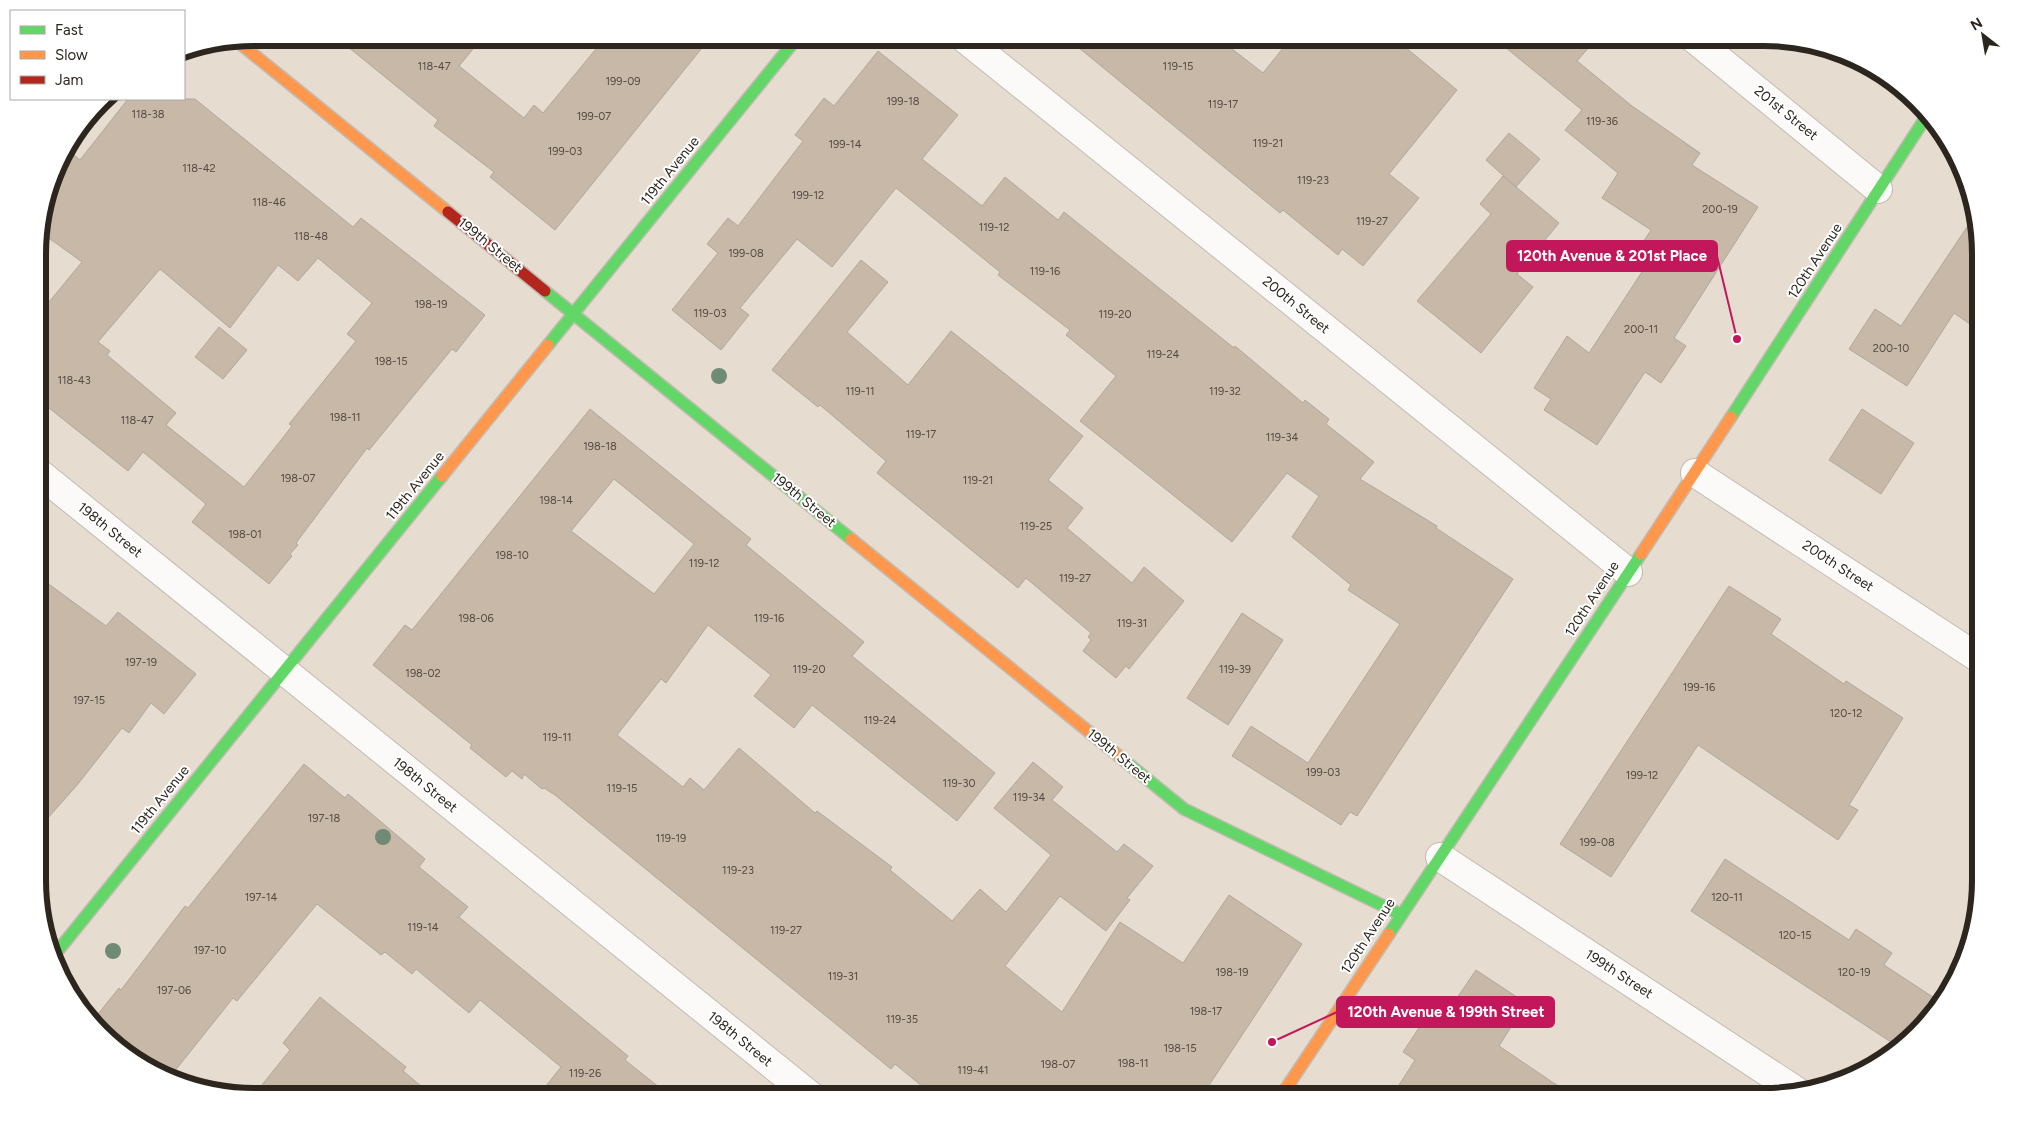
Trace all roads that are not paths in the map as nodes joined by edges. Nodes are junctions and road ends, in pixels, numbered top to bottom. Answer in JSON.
{"nodes":[{"id":1,"x":791,"y":46,"type":"edge"},
{"id":2,"x":974,"y":46,"type":"edge"},
{"id":3,"x":1703,"y":46,"type":"edge"},
{"id":4,"x":244,"y":47,"type":"edge"},
{"id":5,"x":1923,"y":121,"type":"edge"},
{"id":6,"x":1878,"y":189,"type":"junction"},
{"id":7,"x":574,"y":314,"type":"junction"},
{"id":8,"x":1695,"y":473,"type":"junction"},
{"id":9,"x":46,"y":479,"type":"edge"},
{"id":10,"x":1628,"y":572,"type":"junction"},
{"id":11,"x":1972,"y":654,"type":"edge"},
{"id":12,"x":284,"y":671,"type":"junction"},
{"id":13,"x":1440,"y":857,"type":"junction"},
{"id":14,"x":1400,"y":914,"type":"junction"},
{"id":15,"x":58,"y":949,"type":"edge"},
{"id":16,"x":1789,"y":1086,"type":"edge"},
{"id":17,"x":801,"y":1088,"type":"edge"},
{"id":18,"x":1287,"y":1088,"type":"edge"}],
"edges":[{"from":1,"to":7,"type":"street","name":"119th Avenue"},
{"from":2,"to":10,"type":"street","name":"200th Street"},
{"from":3,"to":6,"type":"street","name":"201st Street"},
{"from":4,"to":7,"type":"street","name":"199th Street"},
{"from":5,"to":6,"type":"street","name":"120th Avenue"},
{"from":6,"to":8,"type":"street","name":"120th Avenue"},
{"from":7,"to":12,"type":"street","name":"119th Avenue"},
{"from":7,"to":14,"type":"street","name":"199th Street"},
{"from":8,"to":10,"type":"street","name":"120th Avenue"},
{"from":8,"to":11,"type":"street","name":"200th Street"},
{"from":9,"to":12,"type":"street","name":"198th Street"},
{"from":10,"to":13,"type":"street","name":"120th Avenue"},
{"from":12,"to":15,"type":"street","name":"119th Avenue"},
{"from":12,"to":17,"type":"street","name":"198th Street"},
{"from":13,"to":14,"type":"street","name":"120th Avenue"},
{"from":13,"to":16,"type":"street","name":"199th Street"},
{"from":14,"to":18,"type":"street","name":"120th Avenue"}]}
